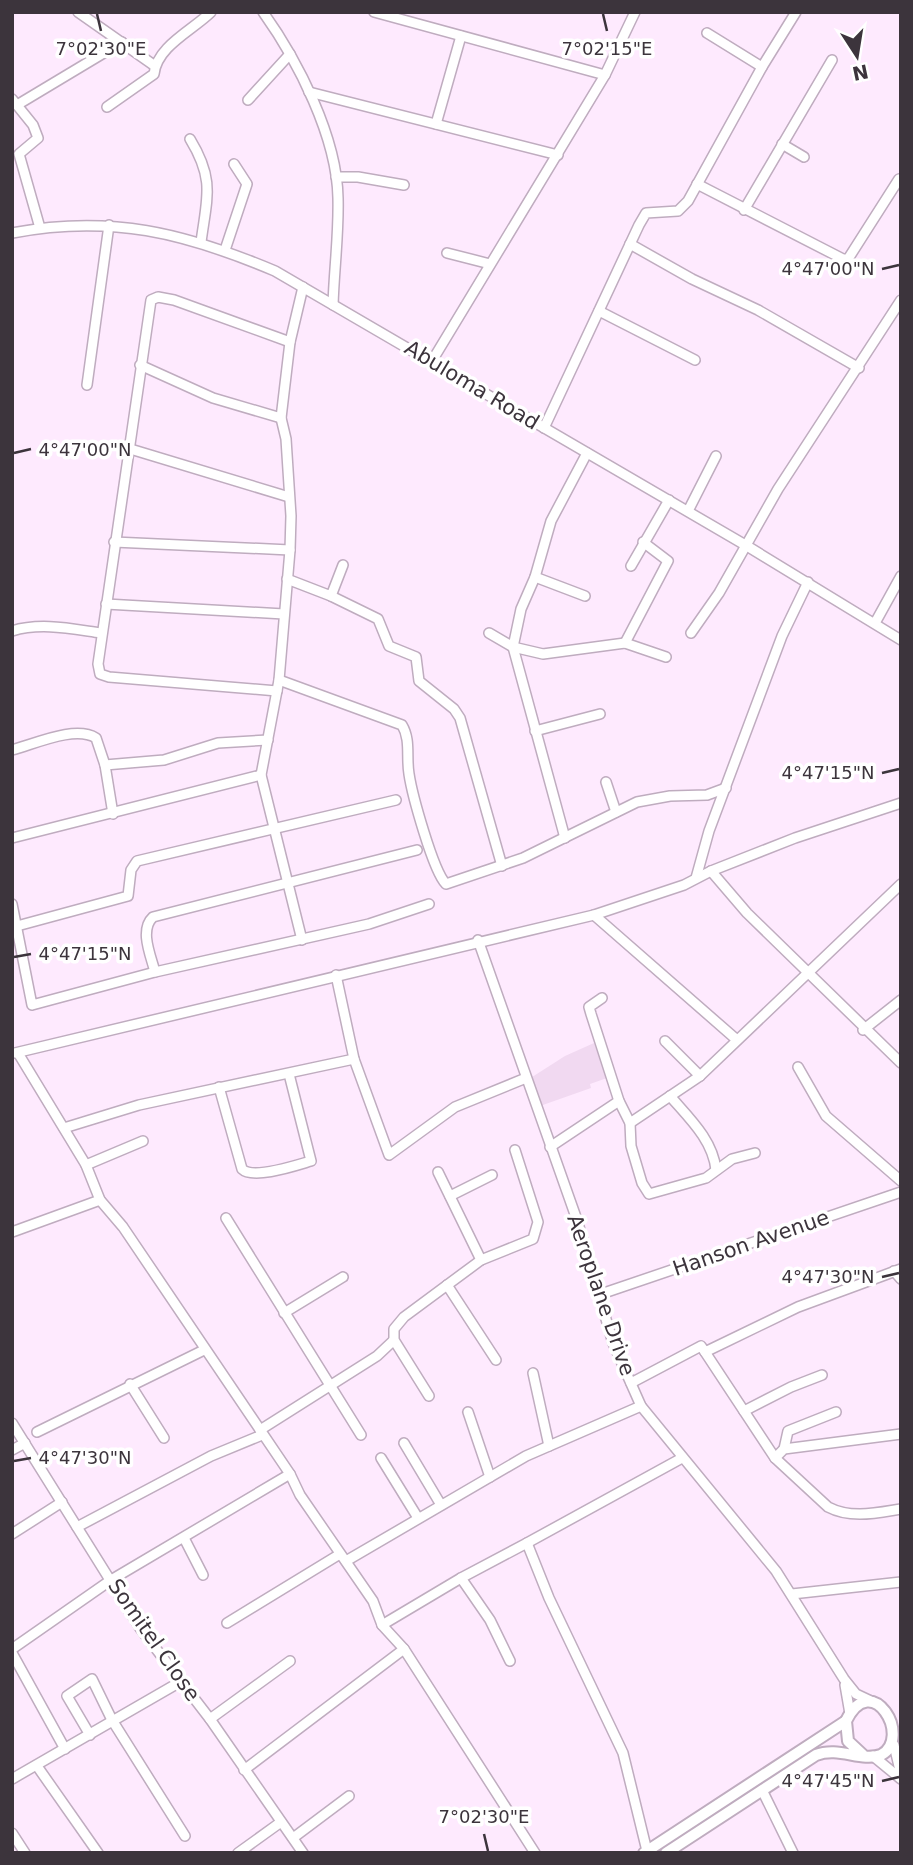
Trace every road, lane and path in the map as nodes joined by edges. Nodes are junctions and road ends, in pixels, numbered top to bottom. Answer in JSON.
{"nodes":[{"id":1,"x":78,"y":12,"type":"edge"},
{"id":2,"x":211,"y":12,"type":"edge"},
{"id":3,"x":262,"y":12,"type":"edge"},
{"id":4,"x":374,"y":12,"type":"edge"},
{"id":5,"x":635,"y":12,"type":"edge"},
{"id":6,"x":796,"y":12,"type":"edge"},
{"id":7,"x":708,"y":33,"type":"dead end"},
{"id":8,"x":461,"y":36,"type":"junction"},
{"id":9,"x":122,"y":43,"type":"junction"},
{"id":10,"x":290,"y":54,"type":"junction"},
{"id":11,"x":832,"y":60,"type":"dead end"},
{"id":12,"x":155,"y":66,"type":"junction"},
{"id":13,"x":762,"y":66,"type":"junction"},
{"id":14,"x":604,"y":75,"type":"junction"},
{"id":15,"x":309,"y":92,"type":"junction"},
{"id":16,"x":248,"y":100,"type":"dead end"},
{"id":17,"x":14,"y":102,"type":"edge"},
{"id":18,"x":107,"y":107,"type":"dead end"},
{"id":19,"x":436,"y":124,"type":"junction"},
{"id":20,"x":190,"y":139,"type":"dead end"},
{"id":21,"x":782,"y":145,"type":"junction"},
{"id":22,"x":558,"y":155,"type":"junction"},
{"id":23,"x":804,"y":157,"type":"dead end"},
{"id":24,"x":234,"y":164,"type":"dead end"},
{"id":25,"x":336,"y":177,"type":"junction"},
{"id":26,"x":899,"y":179,"type":"dead end"},
{"id":27,"x":697,"y":184,"type":"junction"},
{"id":28,"x":404,"y":185,"type":"dead end"},
{"id":29,"x":744,"y":210,"type":"junction"},
{"id":30,"x":109,"y":226,"type":"junction"},
{"id":31,"x":40,"y":228,"type":"junction"},
{"id":32,"x":12,"y":233,"type":"edge"},
{"id":33,"x":201,"y":242,"type":"junction"},
{"id":34,"x":630,"y":244,"type":"junction"},
{"id":35,"x":225,"y":250,"type":"junction"},
{"id":36,"x":447,"y":253,"type":"dead end"},
{"id":37,"x":490,"y":264,"type":"junction"},
{"id":38,"x":303,"y":287,"type":"junction"},
{"id":39,"x":901,"y":300,"type":"edge"},
{"id":40,"x":333,"y":305,"type":"junction"},
{"id":41,"x":599,"y":311,"type":"junction"},
{"id":42,"x":289,"y":342,"type":"junction"},
{"id":43,"x":695,"y":360,"type":"dead end"},
{"id":44,"x":432,"y":361,"type":"junction"},
{"id":45,"x":140,"y":365,"type":"junction"},
{"id":46,"x":859,"y":368,"type":"junction"},
{"id":47,"x":87,"y":385,"type":"dead end"},
{"id":48,"x":281,"y":418,"type":"junction"},
{"id":49,"x":544,"y":428,"type":"junction"},
{"id":50,"x":127,"y":448,"type":"junction"},
{"id":51,"x":587,"y":453,"type":"junction"},
{"id":52,"x":716,"y":456,"type":"dead end"},
{"id":53,"x":289,"y":497,"type":"junction"},
{"id":54,"x":669,"y":500,"type":"junction"},
{"id":55,"x":688,"y":511,"type":"junction"},
{"id":56,"x":114,"y":542,"type":"junction"},
{"id":57,"x":643,"y":542,"type":"junction"},
{"id":58,"x":747,"y":545,"type":"junction"},
{"id":59,"x":289,"y":550,"type":"junction"},
{"id":60,"x":343,"y":565,"type":"dead end"},
{"id":61,"x":631,"y":566,"type":"dead end"},
{"id":62,"x":901,"y":576,"type":"edge"},
{"id":63,"x":536,"y":577,"type":"junction"},
{"id":64,"x":287,"y":579,"type":"junction"},
{"id":65,"x":808,"y":582,"type":"junction"},
{"id":66,"x":331,"y":596,"type":"junction"},
{"id":67,"x":585,"y":596,"type":"dead end"},
{"id":68,"x":106,"y":604,"type":"junction"},
{"id":69,"x":284,"y":614,"type":"junction"},
{"id":70,"x":875,"y":623,"type":"junction"},
{"id":71,"x":12,"y":631,"type":"edge"},
{"id":72,"x":101,"y":633,"type":"junction"},
{"id":73,"x":489,"y":633,"type":"dead end"},
{"id":74,"x":691,"y":633,"type":"dead end"},
{"id":75,"x":901,"y":640,"type":"edge"},
{"id":76,"x":625,"y":643,"type":"junction"},
{"id":77,"x":513,"y":646,"type":"junction"},
{"id":78,"x":666,"y":657,"type":"dead end"},
{"id":79,"x":279,"y":680,"type":"junction"},
{"id":80,"x":277,"y":691,"type":"junction"},
{"id":81,"x":600,"y":714,"type":"dead end"},
{"id":82,"x":535,"y":731,"type":"junction"},
{"id":83,"x":268,"y":740,"type":"junction"},
{"id":84,"x":12,"y":750,"type":"edge"},
{"id":85,"x":105,"y":765,"type":"junction"},
{"id":86,"x":261,"y":775,"type":"junction"},
{"id":87,"x":606,"y":782,"type":"dead end"},
{"id":88,"x":726,"y":788,"type":"junction"},
{"id":89,"x":707,"y":795,"type":"junction"},
{"id":90,"x":396,"y":800,"type":"dead end"},
{"id":91,"x":901,"y":803,"type":"edge"},
{"id":92,"x":615,"y":812,"type":"junction"},
{"id":93,"x":717,"y":812,"type":"junction"},
{"id":94,"x":113,"y":814,"type":"junction"},
{"id":95,"x":274,"y":828,"type":"junction"},
{"id":96,"x":12,"y":838,"type":"edge"},
{"id":97,"x":565,"y":838,"type":"junction"},
{"id":98,"x":417,"y":850,"type":"dead end"},
{"id":99,"x":502,"y":866,"type":"junction"},
{"id":100,"x":710,"y":870,"type":"junction"},
{"id":101,"x":696,"y":878,"type":"junction"},
{"id":102,"x":288,"y":884,"type":"junction"},
{"id":103,"x":901,"y":884,"type":"edge"},
{"id":104,"x":12,"y":904,"type":"edge"},
{"id":105,"x":429,"y":904,"type":"dead end"},
{"id":106,"x":594,"y":915,"type":"junction"},
{"id":107,"x":18,"y":926,"type":"junction"},
{"id":108,"x":302,"y":940,"type":"junction"},
{"id":109,"x":478,"y":940,"type":"junction"},
{"id":110,"x":807,"y":971,"type":"junction"},
{"id":111,"x":155,"y":972,"type":"junction"},
{"id":112,"x":336,"y":975,"type":"junction"},
{"id":113,"x":602,"y":998,"type":"dead end"},
{"id":114,"x":901,"y":1000,"type":"edge"},
{"id":115,"x":863,"y":1030,"type":"junction"},
{"id":116,"x":737,"y":1040,"type":"junction"},
{"id":117,"x":665,"y":1041,"type":"dead end"},
{"id":118,"x":15,"y":1053,"type":"edge"},
{"id":119,"x":354,"y":1059,"type":"junction"},
{"id":120,"x":900,"y":1062,"type":"edge"},
{"id":121,"x":798,"y":1067,"type":"dead end"},
{"id":122,"x":289,"y":1074,"type":"junction"},
{"id":123,"x":700,"y":1076,"type":"junction"},
{"id":124,"x":526,"y":1078,"type":"junction"},
{"id":125,"x":219,"y":1087,"type":"junction"},
{"id":126,"x":670,"y":1096,"type":"junction"},
{"id":127,"x":618,"y":1101,"type":"junction"},
{"id":128,"x":630,"y":1123,"type":"junction"},
{"id":129,"x":64,"y":1128,"type":"junction"},
{"id":130,"x":143,"y":1141,"type":"dead end"},
{"id":131,"x":550,"y":1147,"type":"junction"},
{"id":132,"x":515,"y":1150,"type":"dead end"},
{"id":133,"x":755,"y":1153,"type":"dead end"},
{"id":134,"x":86,"y":1164,"type":"junction"},
{"id":135,"x":716,"y":1170,"type":"junction"},
{"id":136,"x":438,"y":1172,"type":"dead end"},
{"id":137,"x":492,"y":1175,"type":"dead end"},
{"id":138,"x":901,"y":1181,"type":"edge"},
{"id":139,"x":901,"y":1192,"type":"edge"},
{"id":140,"x":450,"y":1196,"type":"junction"},
{"id":141,"x":100,"y":1200,"type":"junction"},
{"id":142,"x":226,"y":1219,"type":"dead end"},
{"id":143,"x":12,"y":1231,"type":"edge"},
{"id":144,"x":481,"y":1260,"type":"junction"},
{"id":145,"x":899,"y":1273,"type":"edge"},
{"id":146,"x":343,"y":1277,"type":"dead end"},
{"id":147,"x":447,"y":1285,"type":"junction"},
{"id":148,"x":601,"y":1294,"type":"junction"},
{"id":149,"x":284,"y":1313,"type":"junction"},
{"id":150,"x":394,"y":1340,"type":"junction"},
{"id":151,"x":204,"y":1350,"type":"junction"},
{"id":152,"x":705,"y":1352,"type":"junction"},
{"id":153,"x":496,"y":1360,"type":"dead end"},
{"id":154,"x":533,"y":1373,"type":"dead end"},
{"id":155,"x":822,"y":1376,"type":"dead end"},
{"id":156,"x":631,"y":1383,"type":"junction"},
{"id":157,"x":130,"y":1384,"type":"junction"},
{"id":158,"x":330,"y":1385,"type":"junction"},
{"id":159,"x":429,"y":1396,"type":"dead end"},
{"id":160,"x":642,"y":1406,"type":"junction"},
{"id":161,"x":744,"y":1411,"type":"junction"},
{"id":162,"x":468,"y":1412,"type":"dead end"},
{"id":163,"x":836,"y":1412,"type":"dead end"},
{"id":164,"x":12,"y":1423,"type":"edge"},
{"id":165,"x":37,"y":1432,"type":"dead end"},
{"id":166,"x":261,"y":1433,"type":"junction"},
{"id":167,"x":901,"y":1434,"type":"edge"},
{"id":168,"x":361,"y":1436,"type":"dead end"},
{"id":169,"x":164,"y":1438,"type":"dead end"},
{"id":170,"x":25,"y":1443,"type":"junction"},
{"id":171,"x":404,"y":1443,"type":"dead end"},
{"id":172,"x":549,"y":1446,"type":"junction"},
{"id":173,"x":784,"y":1449,"type":"junction"},
{"id":174,"x":12,"y":1450,"type":"edge"},
{"id":175,"x":381,"y":1458,"type":"dead end"},
{"id":176,"x":681,"y":1458,"type":"junction"},
{"id":177,"x":775,"y":1458,"type":"junction"},
{"id":178,"x":290,"y":1474,"type":"junction"},
{"id":179,"x":490,"y":1477,"type":"junction"},
{"id":180,"x":62,"y":1502,"type":"junction"},
{"id":181,"x":441,"y":1505,"type":"junction"},
{"id":182,"x":901,"y":1509,"type":"edge"},
{"id":183,"x":418,"y":1518,"type":"junction"},
{"id":184,"x":77,"y":1527,"type":"junction"},
{"id":185,"x":12,"y":1534,"type":"edge"},
{"id":186,"x":184,"y":1538,"type":"junction"},
{"id":187,"x":527,"y":1543,"type":"junction"},
{"id":188,"x":343,"y":1557,"type":"junction"},
{"id":189,"x":203,"y":1575,"type":"dead end"},
{"id":190,"x":461,"y":1578,"type":"junction"},
{"id":191,"x":111,"y":1580,"type":"junction"},
{"id":192,"x":901,"y":1582,"type":"edge"},
{"id":193,"x":792,"y":1594,"type":"junction"},
{"id":194,"x":228,"y":1623,"type":"dead end"},
{"id":195,"x":382,"y":1625,"type":"junction"},
{"id":196,"x":404,"y":1649,"type":"junction"},
{"id":197,"x":12,"y":1651,"type":"edge"},
{"id":198,"x":290,"y":1661,"type":"dead end"},
{"id":199,"x":510,"y":1661,"type":"dead end"},
{"id":200,"x":844,"y":1679,"type":"junction"},
{"id":201,"x":180,"y":1682,"type":"junction"},
{"id":202,"x":873,"y":1702,"type":"junction"},
{"id":203,"x":889,"y":1708,"type":"junction"},
{"id":204,"x":901,"y":1712,"type":"edge"},
{"id":205,"x":848,"y":1717,"type":"junction"},
{"id":206,"x":210,"y":1718,"type":"junction"},
{"id":207,"x":112,"y":1720,"type":"junction"},
{"id":208,"x":90,"y":1735,"type":"junction"},
{"id":209,"x":897,"y":1740,"type":"edge"},
{"id":210,"x":65,"y":1749,"type":"junction"},
{"id":211,"x":868,"y":1756,"type":"junction"},
{"id":212,"x":37,"y":1766,"type":"junction"},
{"id":213,"x":244,"y":1770,"type":"junction"},
{"id":214,"x":901,"y":1777,"type":"edge"},
{"id":215,"x":12,"y":1779,"type":"edge"},
{"id":216,"x":762,"y":1790,"type":"junction"},
{"id":217,"x":349,"y":1796,"type":"dead end"},
{"id":218,"x":281,"y":1822,"type":"junction"},
{"id":219,"x":12,"y":1833,"type":"edge"},
{"id":220,"x":185,"y":1836,"type":"dead end"},
{"id":221,"x":293,"y":1838,"type":"junction"},
{"id":222,"x":23,"y":1852,"type":"edge"},
{"id":223,"x":645,"y":1852,"type":"edge"},
{"id":224,"x":98,"y":1853,"type":"edge"},
{"id":225,"x":238,"y":1853,"type":"edge"},
{"id":226,"x":303,"y":1853,"type":"edge"},
{"id":227,"x":535,"y":1853,"type":"edge"},
{"id":228,"x":666,"y":1853,"type":"edge"},
{"id":229,"x":793,"y":1853,"type":"edge"}],
"edges":[{"from":1,"to":9,"type":"street"},
{"from":2,"to":12,"type":"street"},
{"from":3,"to":10,"type":"street"},
{"from":4,"to":8,"type":"street"},
{"from":5,"to":14,"type":"street"},
{"from":6,"to":13,"type":"street"},
{"from":7,"to":13,"type":"street"},
{"from":8,"to":14,"type":"street"},
{"from":8,"to":19,"type":"street"},
{"from":9,"to":12,"type":"street"},
{"from":9,"to":17,"type":"street"},
{"from":10,"to":15,"type":"street"},
{"from":10,"to":16,"type":"street"},
{"from":11,"to":21,"type":"street"},
{"from":12,"to":18,"type":"street"},
{"from":13,"to":27,"type":"street"},
{"from":14,"to":22,"type":"street"},
{"from":15,"to":19,"type":"street"},
{"from":15,"to":25,"type":"street"},
{"from":17,"to":31,"type":"street"},
{"from":19,"to":22,"type":"street"},
{"from":20,"to":33,"type":"street"},
{"from":21,"to":23,"type":"street"},
{"from":21,"to":29,"type":"street"},
{"from":22,"to":37,"type":"street"},
{"from":24,"to":35,"type":"street"},
{"from":25,"to":28,"type":"street"},
{"from":25,"to":40,"type":"street"},
{"from":26,"to":29,"type":"street"},
{"from":27,"to":29,"type":"street"},
{"from":27,"to":34,"type":"street"},
{"from":30,"to":31,"type":"street","name":"Abuloma Road"},
{"from":30,"to":33,"type":"street","name":"Abuloma Road"},
{"from":30,"to":47,"type":"street"},
{"from":31,"to":32,"type":"street","name":"Abuloma Road"},
{"from":33,"to":35,"type":"street","name":"Abuloma Road"},
{"from":34,"to":41,"type":"street"},
{"from":34,"to":46,"type":"street"},
{"from":35,"to":38,"type":"street","name":"Abuloma Road"},
{"from":36,"to":37,"type":"street"},
{"from":37,"to":44,"type":"street"},
{"from":38,"to":40,"type":"street","name":"Abuloma Road"},
{"from":38,"to":42,"type":"street"},
{"from":39,"to":46,"type":"street"},
{"from":40,"to":44,"type":"street","name":"Abuloma Road"},
{"from":41,"to":43,"type":"street"},
{"from":41,"to":49,"type":"street"},
{"from":42,"to":45,"type":"street"},
{"from":42,"to":48,"type":"street"},
{"from":44,"to":49,"type":"street","name":"Abuloma Road"},
{"from":45,"to":48,"type":"street"},
{"from":45,"to":50,"type":"street"},
{"from":46,"to":58,"type":"street"},
{"from":48,"to":53,"type":"street"},
{"from":49,"to":51,"type":"street","name":"Abuloma Road"},
{"from":50,"to":53,"type":"street"},
{"from":50,"to":56,"type":"street"},
{"from":51,"to":54,"type":"street","name":"Abuloma Road"},
{"from":51,"to":63,"type":"street"},
{"from":52,"to":55,"type":"street"},
{"from":53,"to":59,"type":"street"},
{"from":54,"to":55,"type":"street","name":"Abuloma Road"},
{"from":54,"to":57,"type":"street"},
{"from":55,"to":58,"type":"street","name":"Abuloma Road"},
{"from":56,"to":59,"type":"street"},
{"from":56,"to":68,"type":"street"},
{"from":57,"to":61,"type":"street"},
{"from":57,"to":76,"type":"street"},
{"from":58,"to":65,"type":"street","name":"Abuloma Road"},
{"from":58,"to":74,"type":"street"},
{"from":59,"to":64,"type":"street"},
{"from":60,"to":66,"type":"street"},
{"from":62,"to":70,"type":"street"},
{"from":63,"to":67,"type":"street"},
{"from":63,"to":77,"type":"street"},
{"from":64,"to":66,"type":"street"},
{"from":64,"to":69,"type":"street"},
{"from":65,"to":70,"type":"street","name":"Abuloma Road"},
{"from":65,"to":88,"type":"street"},
{"from":66,"to":99,"type":"street"},
{"from":68,"to":69,"type":"street"},
{"from":68,"to":72,"type":"street"},
{"from":69,"to":79,"type":"street"},
{"from":70,"to":75,"type":"street","name":"Abuloma Road"},
{"from":71,"to":72,"type":"street"},
{"from":72,"to":80,"type":"street"},
{"from":73,"to":77,"type":"street"},
{"from":76,"to":77,"type":"street"},
{"from":76,"to":78,"type":"street"},
{"from":77,"to":82,"type":"street"},
{"from":79,"to":80,"type":"street"},
{"from":79,"to":99,"type":"street"},
{"from":80,"to":83,"type":"street"},
{"from":81,"to":82,"type":"street"},
{"from":82,"to":97,"type":"street"},
{"from":83,"to":85,"type":"street"},
{"from":83,"to":86,"type":"street"},
{"from":84,"to":85,"type":"street"},
{"from":85,"to":94,"type":"street"},
{"from":86,"to":94,"type":"street"},
{"from":86,"to":95,"type":"street"},
{"from":87,"to":92,"type":"street"},
{"from":88,"to":89,"type":"street"},
{"from":88,"to":93,"type":"street"},
{"from":89,"to":92,"type":"street"},
{"from":89,"to":93,"type":"street"},
{"from":90,"to":95,"type":"street"},
{"from":91,"to":100,"type":"street"},
{"from":92,"to":97,"type":"street"},
{"from":93,"to":101,"type":"street"},
{"from":94,"to":96,"type":"street"},
{"from":95,"to":102,"type":"street"},
{"from":95,"to":107,"type":"street"},
{"from":97,"to":99,"type":"street"},
{"from":98,"to":102,"type":"street"},
{"from":100,"to":101,"type":"street"},
{"from":100,"to":110,"type":"street"},
{"from":101,"to":106,"type":"street"},
{"from":102,"to":108,"type":"street"},
{"from":102,"to":111,"type":"street"},
{"from":103,"to":110,"type":"street"},
{"from":104,"to":107,"type":"street"},
{"from":105,"to":108,"type":"street"},
{"from":106,"to":109,"type":"street"},
{"from":106,"to":116,"type":"street"},
{"from":107,"to":111,"type":"street"},
{"from":108,"to":111,"type":"street"},
{"from":109,"to":112,"type":"street"},
{"from":109,"to":124,"type":"street","name":"Aeroplane Drive"},
{"from":110,"to":115,"type":"street"},
{"from":110,"to":116,"type":"street"},
{"from":112,"to":118,"type":"street"},
{"from":112,"to":119,"type":"street"},
{"from":113,"to":127,"type":"street"},
{"from":114,"to":115,"type":"street"},
{"from":115,"to":120,"type":"street"},
{"from":116,"to":123,"type":"street"},
{"from":117,"to":123,"type":"street"},
{"from":118,"to":129,"type":"street"},
{"from":119,"to":122,"type":"street"},
{"from":119,"to":124,"type":"street"},
{"from":121,"to":138,"type":"street"},
{"from":122,"to":125,"type":"street"},
{"from":122,"to":125,"type":"street"},
{"from":123,"to":126,"type":"street"},
{"from":124,"to":131,"type":"street","name":"Aeroplane Drive"},
{"from":125,"to":129,"type":"street"},
{"from":126,"to":128,"type":"street"},
{"from":126,"to":135,"type":"street"},
{"from":127,"to":128,"type":"street"},
{"from":127,"to":131,"type":"street"},
{"from":128,"to":135,"type":"street"},
{"from":129,"to":134,"type":"street"},
{"from":130,"to":134,"type":"street"},
{"from":131,"to":148,"type":"street","name":"Aeroplane Drive"},
{"from":132,"to":144,"type":"street"},
{"from":133,"to":135,"type":"street"},
{"from":134,"to":141,"type":"street"},
{"from":136,"to":140,"type":"street"},
{"from":137,"to":140,"type":"street"},
{"from":139,"to":148,"type":"street","name":"Hanson Avenue"},
{"from":140,"to":144,"type":"street"},
{"from":141,"to":143,"type":"street"},
{"from":141,"to":151,"type":"street"},
{"from":142,"to":149,"type":"street"},
{"from":144,"to":147,"type":"street"},
{"from":145,"to":152,"type":"street"},
{"from":146,"to":149,"type":"street"},
{"from":147,"to":150,"type":"street"},
{"from":147,"to":153,"type":"street"},
{"from":148,"to":156,"type":"street","name":"Aeroplane Drive"},
{"from":149,"to":158,"type":"street"},
{"from":150,"to":158,"type":"street"},
{"from":150,"to":159,"type":"street"},
{"from":151,"to":157,"type":"street"},
{"from":151,"to":166,"type":"street"},
{"from":152,"to":156,"type":"street"},
{"from":152,"to":161,"type":"street"},
{"from":154,"to":172,"type":"street"},
{"from":155,"to":161,"type":"street"},
{"from":156,"to":160,"type":"street","name":"Aeroplane Drive"},
{"from":157,"to":165,"type":"street"},
{"from":157,"to":169,"type":"street"},
{"from":158,"to":166,"type":"street"},
{"from":158,"to":168,"type":"street"},
{"from":160,"to":172,"type":"street"},
{"from":160,"to":176,"type":"street","name":"Aeroplane Drive"},
{"from":161,"to":177,"type":"street"},
{"from":162,"to":179,"type":"street"},
{"from":163,"to":173,"type":"street"},
{"from":164,"to":170,"type":"street","name":"Somitel Close"},
{"from":166,"to":178,"type":"street"},
{"from":166,"to":184,"type":"street"},
{"from":167,"to":173,"type":"street"},
{"from":170,"to":174,"type":"street"},
{"from":170,"to":180,"type":"street","name":"Somitel Close"},
{"from":171,"to":181,"type":"street"},
{"from":172,"to":179,"type":"street"},
{"from":173,"to":177,"type":"street"},
{"from":175,"to":183,"type":"street"},
{"from":176,"to":187,"type":"street"},
{"from":176,"to":193,"type":"street","name":"Aeroplane Drive"},
{"from":177,"to":182,"type":"street"},
{"from":178,"to":186,"type":"street"},
{"from":178,"to":188,"type":"street"},
{"from":179,"to":181,"type":"street"},
{"from":180,"to":184,"type":"street","name":"Somitel Close"},
{"from":180,"to":185,"type":"street"},
{"from":181,"to":183,"type":"street"},
{"from":183,"to":188,"type":"street"},
{"from":184,"to":191,"type":"street","name":"Somitel Close"},
{"from":186,"to":189,"type":"street"},
{"from":186,"to":191,"type":"street"},
{"from":187,"to":190,"type":"street"},
{"from":187,"to":223,"type":"street"},
{"from":188,"to":194,"type":"street"},
{"from":188,"to":195,"type":"street"},
{"from":190,"to":195,"type":"street"},
{"from":190,"to":199,"type":"street"},
{"from":191,"to":197,"type":"street"},
{"from":191,"to":201,"type":"street","name":"Somitel Close"},
{"from":192,"to":193,"type":"street"},
{"from":193,"to":200,"type":"street","name":"Aeroplane Drive"},
{"from":195,"to":196,"type":"street"},
{"from":196,"to":213,"type":"street"},
{"from":196,"to":227,"type":"street"},
{"from":197,"to":210,"type":"street"},
{"from":198,"to":206,"type":"street"},
{"from":200,"to":202,"type":"street"},
{"from":200,"to":205,"type":"street"},
{"from":201,"to":206,"type":"street","name":"Somitel Close"},
{"from":201,"to":207,"type":"street"},
{"from":202,"to":203,"type":"main road"},
{"from":202,"to":205,"type":"main road"},
{"from":203,"to":204,"type":"main road"},
{"from":203,"to":209,"type":"main road"},
{"from":205,"to":211,"type":"main road"},
{"from":205,"to":223,"type":"main road"},
{"from":206,"to":213,"type":"street","name":"Somitel Close"},
{"from":207,"to":208,"type":"street"},
{"from":207,"to":208,"type":"street"},
{"from":207,"to":220,"type":"street"},
{"from":208,"to":210,"type":"street"},
{"from":209,"to":211,"type":"main road"},
{"from":209,"to":214,"type":"street"},
{"from":210,"to":212,"type":"street"},
{"from":211,"to":214,"type":"street"},
{"from":211,"to":216,"type":"main road"},
{"from":212,"to":215,"type":"street"},
{"from":212,"to":224,"type":"street"},
{"from":213,"to":218,"type":"street","name":"Somitel Close"},
{"from":216,"to":228,"type":"main road"},
{"from":216,"to":229,"type":"street"},
{"from":217,"to":221,"type":"street"},
{"from":218,"to":221,"type":"street","name":"Somitel Close"},
{"from":218,"to":225,"type":"street"},
{"from":219,"to":222,"type":"street"},
{"from":221,"to":226,"type":"street","name":"Somitel Close"}]}
